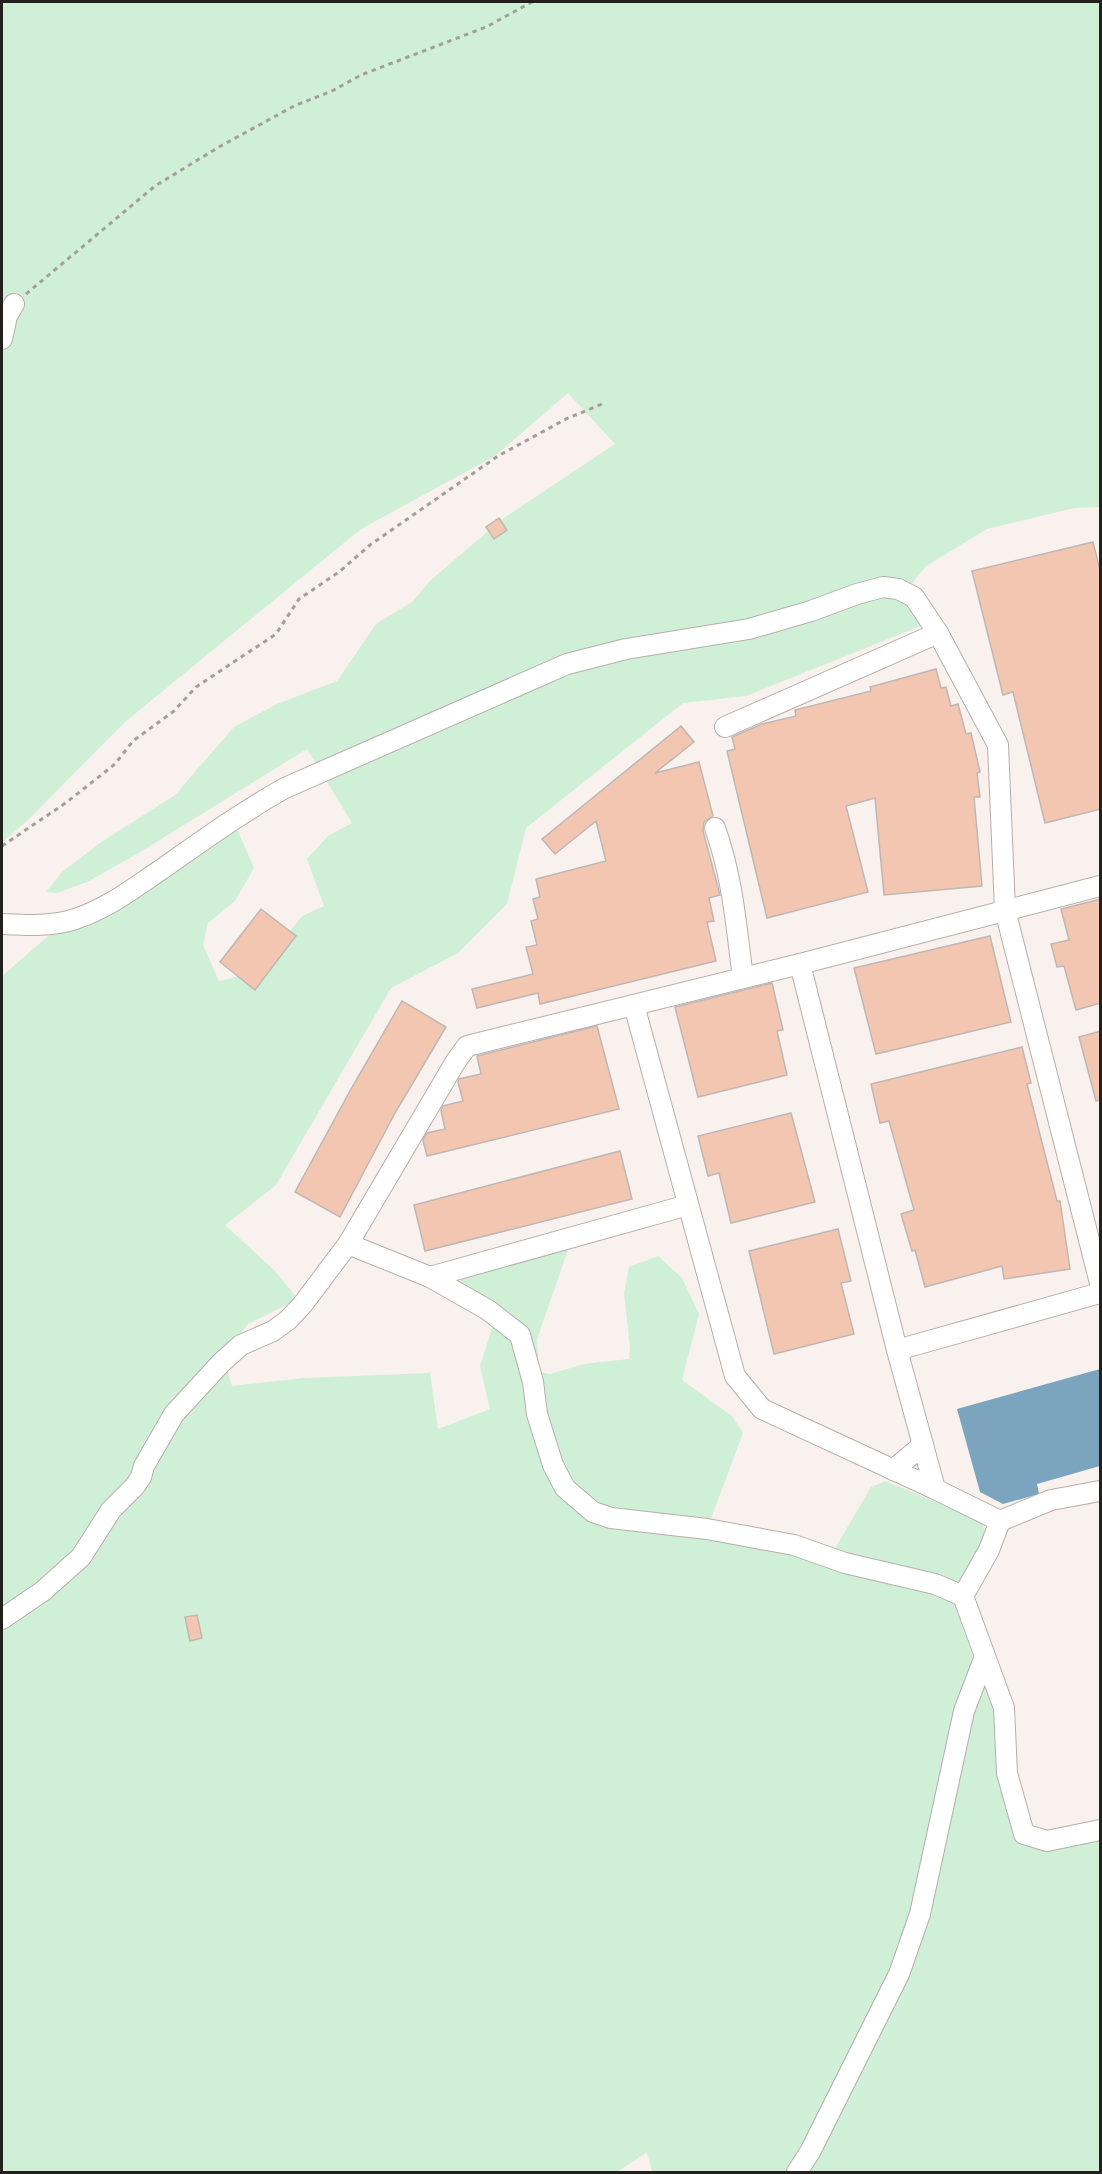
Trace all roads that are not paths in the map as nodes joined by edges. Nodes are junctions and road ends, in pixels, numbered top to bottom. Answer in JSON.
{"nodes":[{"id":1,"x":14,"y":304,"type":"road end"},
{"id":2,"x":2,"y":339,"type":"edge"},
{"id":3,"x":939,"y":633,"type":"junction"},
{"id":4,"x":725,"y":727,"type":"dead end"},
{"id":5,"x":715,"y":828,"type":"dead end"},
{"id":6,"x":1101,"y":886,"type":"edge"},
{"id":7,"x":1005,"y":910,"type":"junction"},
{"id":8,"x":2,"y":924,"type":"edge"},
{"id":9,"x":800,"y":964,"type":"junction"},
{"id":10,"x":743,"y":978,"type":"junction"},
{"id":11,"x":634,"y":1005,"type":"junction"},
{"id":12,"x":688,"y":1205,"type":"junction"},
{"id":13,"x":348,"y":1244,"type":"junction"},
{"id":14,"x":430,"y":1277,"type":"junction"},
{"id":15,"x":1101,"y":1283,"type":"edge"},
{"id":16,"x":1101,"y":1293,"type":"edge"},
{"id":17,"x":897,"y":1350,"type":"junction"},
{"id":18,"x":923,"y":1445,"type":"junction"},
{"id":19,"x":893,"y":1470,"type":"junction"},
{"id":20,"x":935,"y":1489,"type":"junction"},
{"id":21,"x":1101,"y":1491,"type":"edge"},
{"id":22,"x":1000,"y":1521,"type":"junction"},
{"id":23,"x":963,"y":1596,"type":"junction"},
{"id":24,"x":2,"y":1619,"type":"edge"},
{"id":25,"x":984,"y":1659,"type":"junction"},
{"id":26,"x":1101,"y":1830,"type":"edge"},
{"id":27,"x":797,"y":2172,"type":"edge"}],
"edges":[{"from":1,"to":2,"type":"street"},
{"from":3,"to":4,"type":"street"},
{"from":3,"to":7,"type":"street"},
{"from":3,"to":8,"type":"street"},
{"from":5,"to":10,"type":"street"},
{"from":6,"to":7,"type":"street"},
{"from":7,"to":9,"type":"street"},
{"from":7,"to":15,"type":"street"},
{"from":9,"to":10,"type":"street"},
{"from":9,"to":17,"type":"street"},
{"from":10,"to":11,"type":"street"},
{"from":11,"to":12,"type":"street"},
{"from":11,"to":13,"type":"street"},
{"from":12,"to":14,"type":"street"},
{"from":12,"to":19,"type":"street"},
{"from":13,"to":14,"type":"street"},
{"from":13,"to":24,"type":"street"},
{"from":14,"to":23,"type":"street"},
{"from":16,"to":17,"type":"street"},
{"from":17,"to":18,"type":"street"},
{"from":18,"to":19,"type":"street"},
{"from":18,"to":20,"type":"street"},
{"from":19,"to":20,"type":"street"},
{"from":20,"to":22,"type":"street"},
{"from":21,"to":22,"type":"street"},
{"from":22,"to":23,"type":"street"},
{"from":23,"to":25,"type":"street"},
{"from":25,"to":26,"type":"street"},
{"from":25,"to":27,"type":"street"}]}
